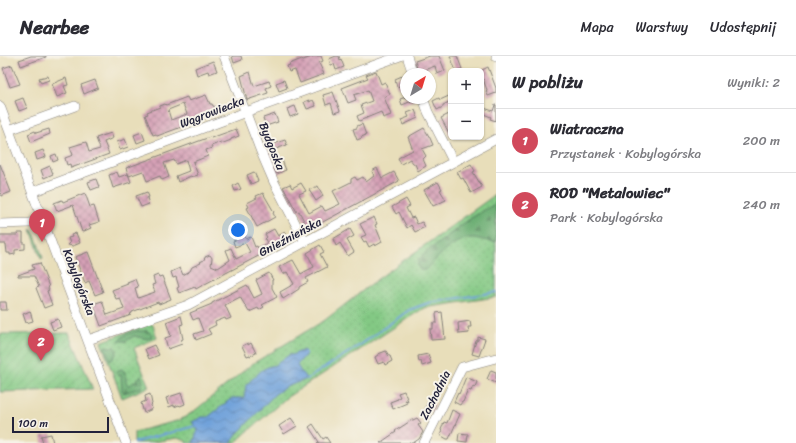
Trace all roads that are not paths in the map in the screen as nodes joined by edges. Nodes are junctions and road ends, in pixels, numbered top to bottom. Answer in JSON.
{"nodes":[{"id":1,"x":224,"y":56,"type":"edge"},
{"id":2,"x":400,"y":56,"type":"edge"},
{"id":3,"x":407,"y":56,"type":"edge"},
{"id":4,"x":411,"y":68,"type":"edge"},
{"id":5,"x":425,"y":104,"type":"edge"},
{"id":6,"x":0,"y":106,"type":"edge"},
{"id":7,"x":75,"y":106,"type":"dead end"},
{"id":8,"x":246,"y":112,"type":"junction"},
{"id":9,"x":9,"y":130,"type":"junction"},
{"id":10,"x":496,"y":139,"type":"edge"},
{"id":11,"x":453,"y":161,"type":"junction"},
{"id":12,"x":32,"y":192,"type":"junction"},
{"id":13,"x":42,"y":219,"type":"junction"},
{"id":14,"x":0,"y":224,"type":"edge"},
{"id":15,"x":306,"y":242,"type":"junction"},
{"id":16,"x":88,"y":340,"type":"junction"},
{"id":17,"x":496,"y":358,"type":"edge"},
{"id":18,"x":126,"y":443,"type":"edge"},
{"id":19,"x":424,"y":443,"type":"edge"}],
"edges":[{"from":1,"to":8,"type":"street","name":"Bydgoska"},
{"from":2,"to":8,"type":"street","name":"Wągrowiecka"},
{"from":3,"to":4,"type":"street"},
{"from":5,"to":11,"type":"street"},
{"from":6,"to":9,"type":"street","name":"Kobylogórska"},
{"from":7,"to":9,"type":"street"},
{"from":8,"to":12,"type":"street","name":"Wągrowiecka"},
{"from":8,"to":15,"type":"street","name":"Bydgoska"},
{"from":9,"to":12,"type":"street","name":"Kobylogórska"},
{"from":10,"to":11,"type":"street","name":"Gnieźnieńska"},
{"from":11,"to":15,"type":"street","name":"Gnieźnieńska"},
{"from":12,"to":13,"type":"street","name":"Kobylogórska"},
{"from":13,"to":14,"type":"street"},
{"from":13,"to":16,"type":"street","name":"Kobylogórska"},
{"from":15,"to":16,"type":"street","name":"Gnieźnieńska"},
{"from":16,"to":18,"type":"street","name":"Kobylogórska"},
{"from":17,"to":19,"type":"street","name":"Zachodnia"}]}
